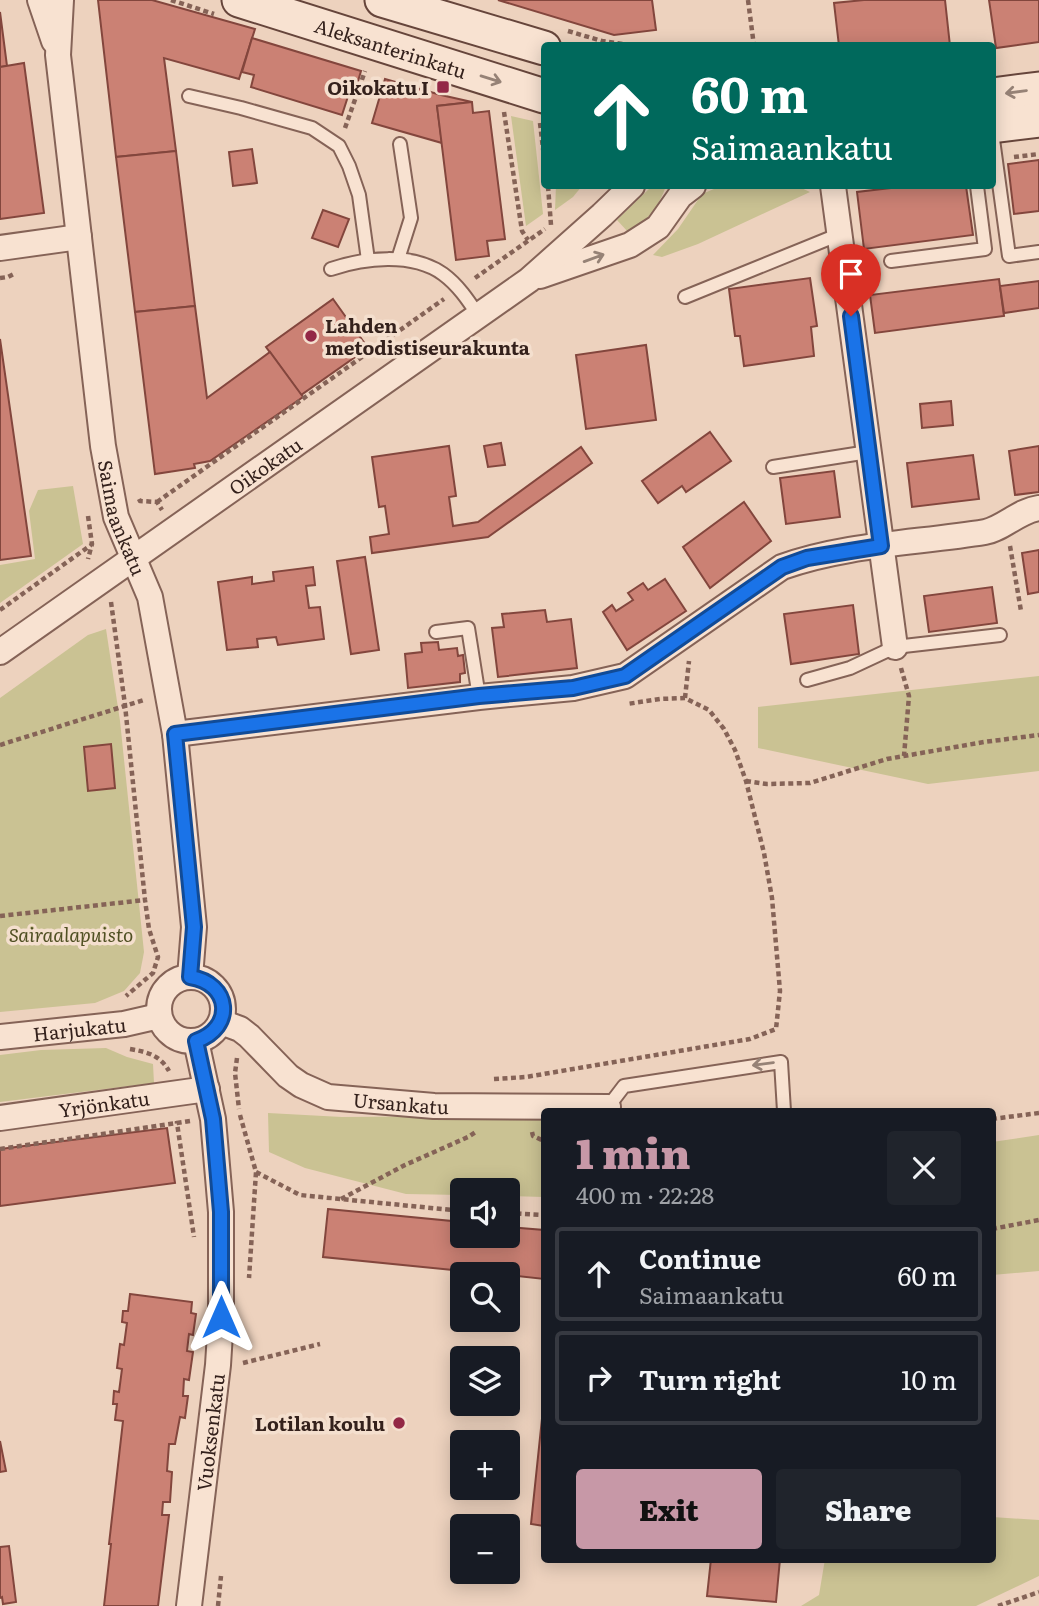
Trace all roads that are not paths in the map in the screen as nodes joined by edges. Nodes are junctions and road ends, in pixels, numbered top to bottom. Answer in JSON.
{"nodes":[{"id":1,"x":40,"y":0,"type":"edge"},
{"id":2,"x":61,"y":0,"type":"edge"},
{"id":3,"x":239,"y":0,"type":"edge"},
{"id":4,"x":382,"y":0,"type":"edge"},
{"id":5,"x":541,"y":47,"type":"edge"},
{"id":6,"x":58,"y":55,"type":"junction"},
{"id":7,"x":1039,"y":89,"type":"edge"},
{"id":8,"x":996,"y":95,"type":"edge"},
{"id":9,"x":189,"y":96,"type":"dead end"},
{"id":10,"x":541,"y":104,"type":"edge"},
{"id":11,"x":1039,"y":120,"type":"edge"},
{"id":12,"x":996,"y":125,"type":"edge"},
{"id":13,"x":400,"y":144,"type":"dead end"},
{"id":14,"x":996,"y":161,"type":"edge"},
{"id":15,"x":629,"y":189,"type":"edge"},
{"id":16,"x":684,"y":189,"type":"edge"},
{"id":17,"x":834,"y":189,"type":"edge"},
{"id":18,"x":977,"y":189,"type":"edge"},
{"id":19,"x":840,"y":234,"type":"junction"},
{"id":20,"x":79,"y":237,"type":"junction"},
{"id":21,"x":0,"y":248,"type":"edge"},
{"id":22,"x":1039,"y":252,"type":"edge"},
{"id":23,"x":398,"y":259,"type":"junction"},
{"id":24,"x":368,"y":260,"type":"junction"},
{"id":25,"x":891,"y":261,"type":"dead end"},
{"id":26,"x":331,"y":269,"type":"dead end"},
{"id":27,"x":529,"y":279,"type":"junction"},
{"id":28,"x":685,"y":297,"type":"dead end"},
{"id":29,"x":478,"y":315,"type":"junction"},
{"id":30,"x":869,"y":452,"type":"junction"},
{"id":31,"x":773,"y":467,"type":"dead end"},
{"id":32,"x":1039,"y":508,"type":"edge"},
{"id":33,"x":881,"y":546,"type":"junction"},
{"id":34,"x":133,"y":557,"type":"junction"},
{"id":35,"x":436,"y":632,"type":"dead end"},
{"id":36,"x":1000,"y":635,"type":"dead end"},
{"id":37,"x":895,"y":648,"type":"junction"},
{"id":38,"x":0,"y":652,"type":"edge"},
{"id":39,"x":807,"y":680,"type":"dead end"},
{"id":40,"x":479,"y":696,"type":"junction"},
{"id":41,"x":175,"y":734,"type":"junction"},
{"id":42,"x":190,"y":977,"type":"junction"},
{"id":43,"x":159,"y":1016,"type":"junction"},
{"id":44,"x":230,"y":1026,"type":"junction"},
{"id":45,"x":0,"y":1037,"type":"edge"},
{"id":46,"x":196,"y":1041,"type":"junction"},
{"id":47,"x":207,"y":1090,"type":"junction"},
{"id":48,"x":579,"y":1108,"type":"edge"},
{"id":49,"x":611,"y":1108,"type":"edge"},
{"id":50,"x":784,"y":1108,"type":"edge"},
{"id":51,"x":0,"y":1118,"type":"edge"},
{"id":52,"x":189,"y":1606,"type":"edge"}],
"edges":[{"from":1,"to":6,"type":"street","name":"Saimaankatu"},
{"from":2,"to":6,"type":"street","name":"Saimaankatu"},
{"from":3,"to":10,"type":"main road","name":"Aleksanterinkatu","one_way":true},
{"from":4,"to":5,"type":"main road"},
{"from":6,"to":20,"type":"street","name":"Saimaankatu"},
{"from":7,"to":8,"type":"main road","one_way":true},
{"from":9,"to":24,"type":"lane"},
{"from":11,"to":12,"type":"main road"},
{"from":13,"to":23,"type":"lane"},
{"from":14,"to":22,"type":"lane"},
{"from":15,"to":27,"type":"street","name":"Oikokatu"},
{"from":27,"to":16,"type":"street","name":"Oikokatu","one_way":true},
{"from":17,"to":19,"type":"street"},
{"from":18,"to":25,"type":"lane"},
{"from":19,"to":28,"type":"lane"},
{"from":19,"to":30,"type":"street"},
{"from":20,"to":21,"type":"street"},
{"from":20,"to":34,"type":"street","name":"Saimaankatu"},
{"from":23,"to":24,"type":"lane"},
{"from":23,"to":29,"type":"lane"},
{"from":24,"to":26,"type":"lane"},
{"from":27,"to":29,"type":"street","name":"Oikokatu"},
{"from":29,"to":34,"type":"street","name":"Oikokatu"},
{"from":30,"to":31,"type":"lane"},
{"from":30,"to":33,"type":"street"},
{"from":32,"to":33,"type":"street"},
{"from":33,"to":37,"type":"street"},
{"from":33,"to":40,"type":"street"},
{"from":34,"to":38,"type":"street","name":"Oikokatu"},
{"from":34,"to":41,"type":"street","name":"Saimaankatu"},
{"from":35,"to":40,"type":"lane"},
{"from":36,"to":37,"type":"lane"},
{"from":37,"to":39,"type":"lane"},
{"from":40,"to":41,"type":"street"},
{"from":41,"to":42,"type":"street","name":"Saimaankatu"},
{"from":42,"to":43,"type":"street"},
{"from":42,"to":44,"type":"street"},
{"from":43,"to":45,"type":"street","name":"Harjukatu"},
{"from":43,"to":46,"type":"street"},
{"from":44,"to":46,"type":"street"},
{"from":44,"to":48,"type":"street","name":"Ursankatu"},
{"from":46,"to":47,"type":"street"},
{"from":47,"to":51,"type":"street","name":"Yrjönkatu"},
{"from":47,"to":52,"type":"street","name":"Vuoksenkatu"},
{"from":50,"to":49,"type":"lane","one_way":true}]}
